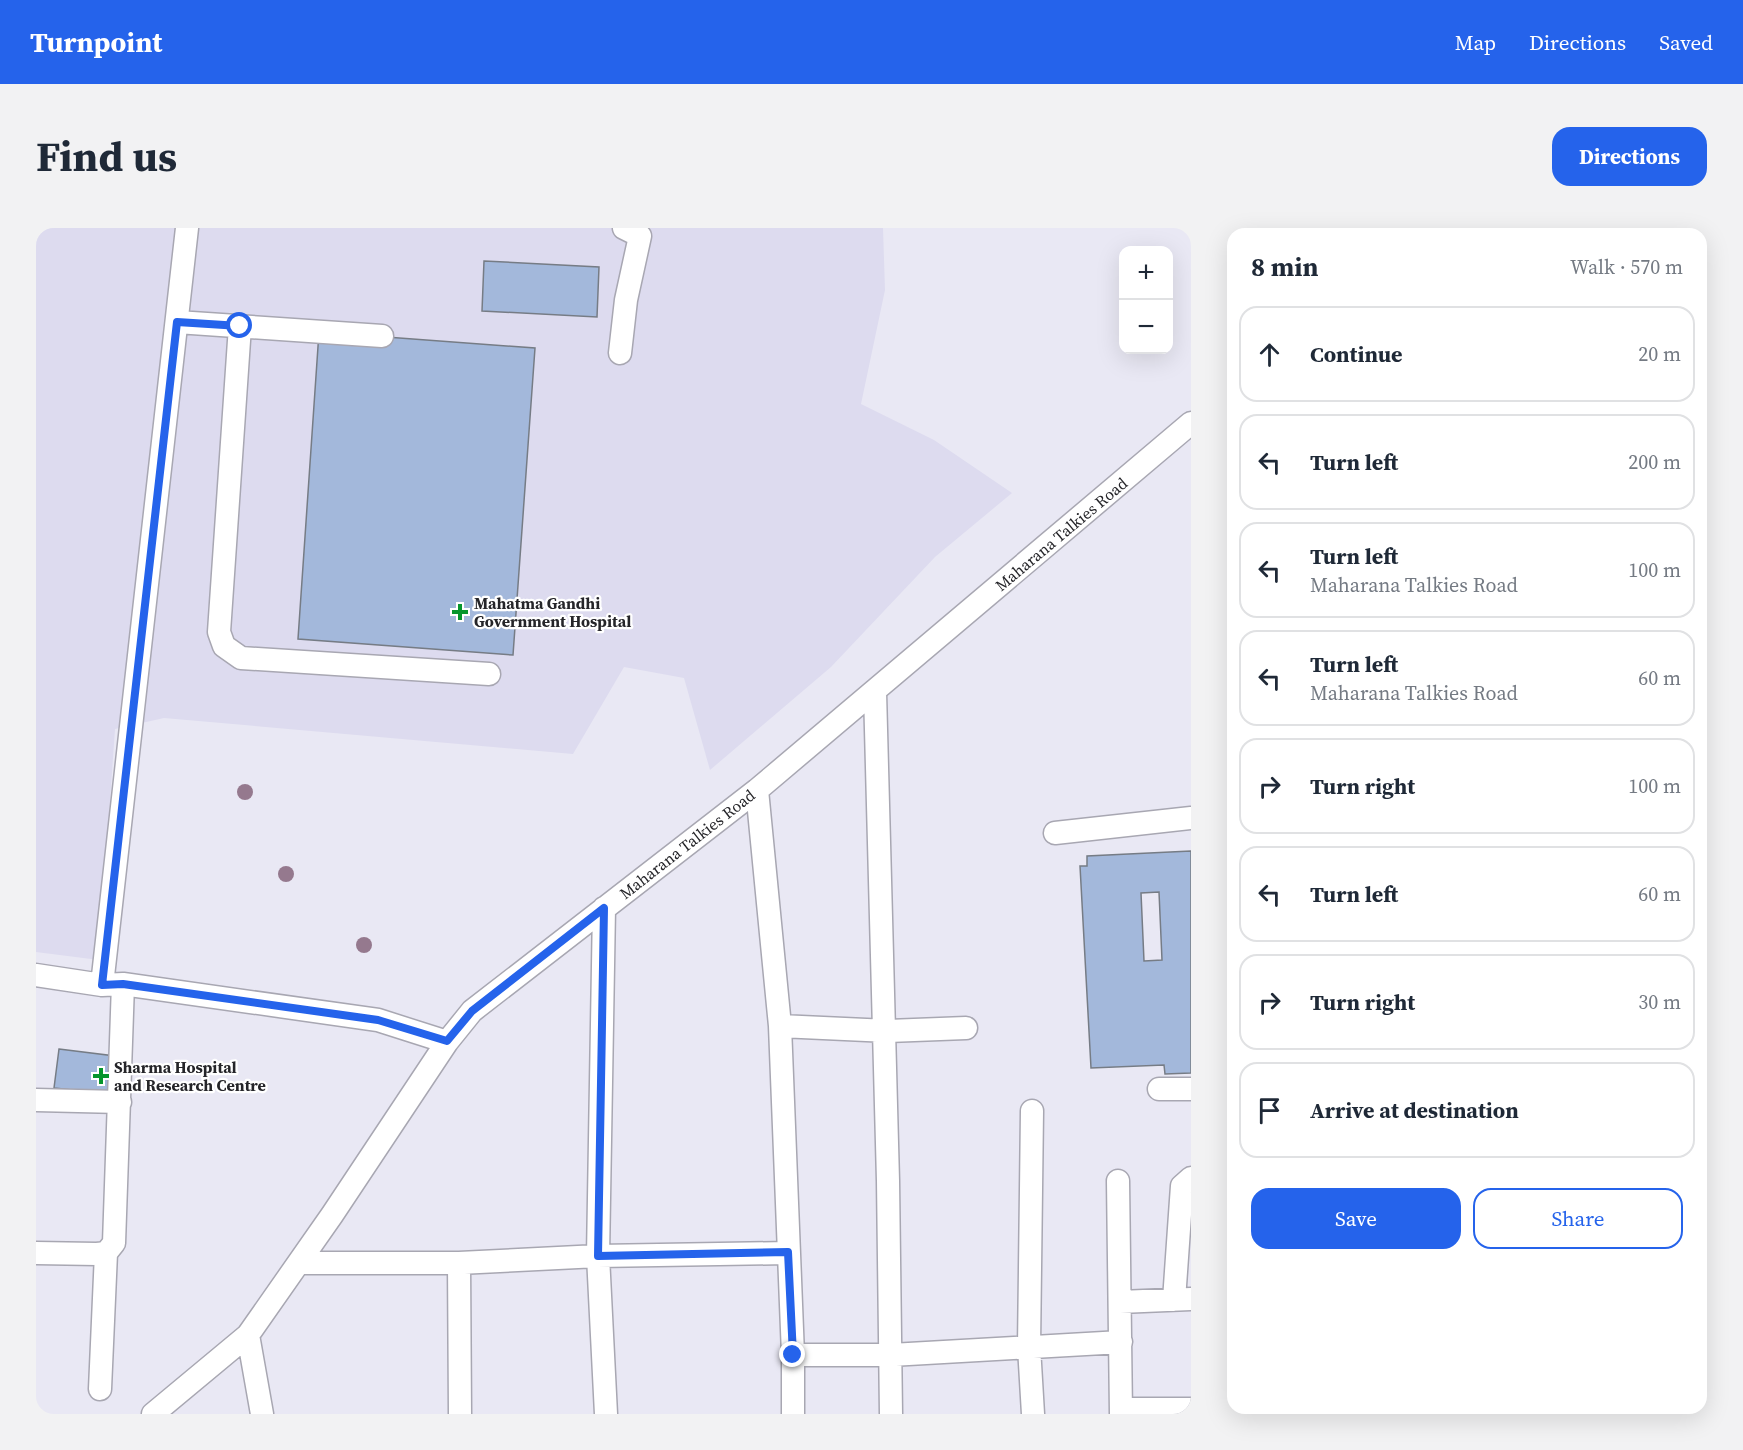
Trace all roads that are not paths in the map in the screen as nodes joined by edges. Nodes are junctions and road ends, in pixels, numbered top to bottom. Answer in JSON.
{"nodes":[{"id":1,"x":188,"y":228,"type":"edge"},
{"id":2,"x":635,"y":231,"type":"edge"},
{"id":3,"x":177,"y":322,"type":"junction"},
{"id":4,"x":240,"y":326,"type":"junction"},
{"id":5,"x":382,"y":336,"type":"dead end"},
{"id":6,"x":620,"y":353,"type":"dead end"},
{"id":7,"x":1191,"y":423,"type":"edge"},
{"id":8,"x":489,"y":674,"type":"dead end"},
{"id":9,"x":875,"y":692,"type":"junction"},
{"id":10,"x":757,"y":790,"type":"junction"},
{"id":11,"x":1191,"y":818,"type":"edge"},
{"id":12,"x":1055,"y":833,"type":"dead end"},
{"id":13,"x":604,"y":908,"type":"junction"},
{"id":14,"x":36,"y":975,"type":"edge"},
{"id":15,"x":112,"y":985,"type":"junction"},
{"id":16,"x":780,"y":1026,"type":"junction"},
{"id":17,"x":966,"y":1028,"type":"dead end"},
{"id":18,"x":884,"y":1031,"type":"junction"},
{"id":19,"x":447,"y":1041,"type":"junction"},
{"id":20,"x":1159,"y":1089,"type":"dead end"},
{"id":21,"x":1191,"y":1089,"type":"edge"},
{"id":22,"x":36,"y":1100,"type":"edge"},
{"id":23,"x":120,"y":1102,"type":"junction"},
{"id":24,"x":1032,"y":1111,"type":"dead end"},
{"id":25,"x":1191,"y":1178,"type":"edge"},
{"id":26,"x":1118,"y":1181,"type":"dead end"},
{"id":27,"x":788,"y":1252,"type":"junction"},
{"id":28,"x":36,"y":1253,"type":"edge"},
{"id":29,"x":106,"y":1253,"type":"junction"},
{"id":30,"x":598,"y":1256,"type":"junction"},
{"id":31,"x":299,"y":1263,"type":"junction"},
{"id":32,"x":459,"y":1263,"type":"junction"},
{"id":33,"x":1183,"y":1300,"type":"edge"},
{"id":34,"x":1120,"y":1302,"type":"junction"},
{"id":35,"x":248,"y":1335,"type":"junction"},
{"id":36,"x":1121,"y":1342,"type":"junction"},
{"id":37,"x":1029,"y":1347,"type":"junction"},
{"id":38,"x":793,"y":1355,"type":"junction"},
{"id":39,"x":891,"y":1355,"type":"junction"},
{"id":40,"x":100,"y":1389,"type":"dead end"},
{"id":41,"x":1191,"y":1409,"type":"edge"},
{"id":42,"x":1121,"y":1412,"type":"edge"},
{"id":43,"x":153,"y":1414,"type":"edge"},
{"id":44,"x":262,"y":1414,"type":"edge"},
{"id":45,"x":460,"y":1414,"type":"edge"},
{"id":46,"x":606,"y":1414,"type":"edge"},
{"id":47,"x":793,"y":1414,"type":"edge"},
{"id":48,"x":891,"y":1414,"type":"edge"},
{"id":49,"x":1033,"y":1414,"type":"edge"}],
"edges":[{"from":1,"to":3,"type":"street"},
{"from":2,"to":6,"type":"street"},
{"from":3,"to":4,"type":"street"},
{"from":3,"to":15,"type":"street"},
{"from":4,"to":5,"type":"street"},
{"from":4,"to":8,"type":"street"},
{"from":7,"to":9,"type":"street","name":"Maharana Talkies Road"},
{"from":9,"to":10,"type":"street","name":"Maharana Talkies Road"},
{"from":9,"to":18,"type":"street"},
{"from":10,"to":13,"type":"street","name":"Maharana Talkies Road"},
{"from":10,"to":16,"type":"street"},
{"from":11,"to":12,"type":"street"},
{"from":13,"to":19,"type":"street","name":"Maharana Talkies Road"},
{"from":13,"to":30,"type":"street"},
{"from":14,"to":15,"type":"street"},
{"from":15,"to":19,"type":"street"},
{"from":15,"to":23,"type":"street"},
{"from":16,"to":18,"type":"street"},
{"from":16,"to":27,"type":"street"},
{"from":17,"to":18,"type":"street"},
{"from":18,"to":39,"type":"street"},
{"from":19,"to":31,"type":"street","name":"Maharana Talkies Road"},
{"from":20,"to":21,"type":"street"},
{"from":22,"to":23,"type":"street"},
{"from":23,"to":29,"type":"street"},
{"from":24,"to":37,"type":"street"},
{"from":25,"to":33,"type":"street"},
{"from":26,"to":34,"type":"street"},
{"from":27,"to":30,"type":"street"},
{"from":27,"to":38,"type":"street"},
{"from":28,"to":29,"type":"street"},
{"from":29,"to":40,"type":"street"},
{"from":30,"to":32,"type":"street"},
{"from":30,"to":46,"type":"street"},
{"from":31,"to":32,"type":"street"},
{"from":31,"to":35,"type":"street","name":"Maharana Talkies Road"},
{"from":32,"to":45,"type":"street"},
{"from":33,"to":34,"type":"street"},
{"from":34,"to":36,"type":"street"},
{"from":35,"to":43,"type":"street","name":"Maharana Talkies Road"},
{"from":35,"to":44,"type":"street"},
{"from":36,"to":37,"type":"street"},
{"from":36,"to":42,"type":"street"},
{"from":37,"to":39,"type":"street"},
{"from":37,"to":49,"type":"street"},
{"from":38,"to":39,"type":"street"},
{"from":38,"to":47,"type":"street"},
{"from":39,"to":48,"type":"street"},
{"from":41,"to":42,"type":"street"}]}
